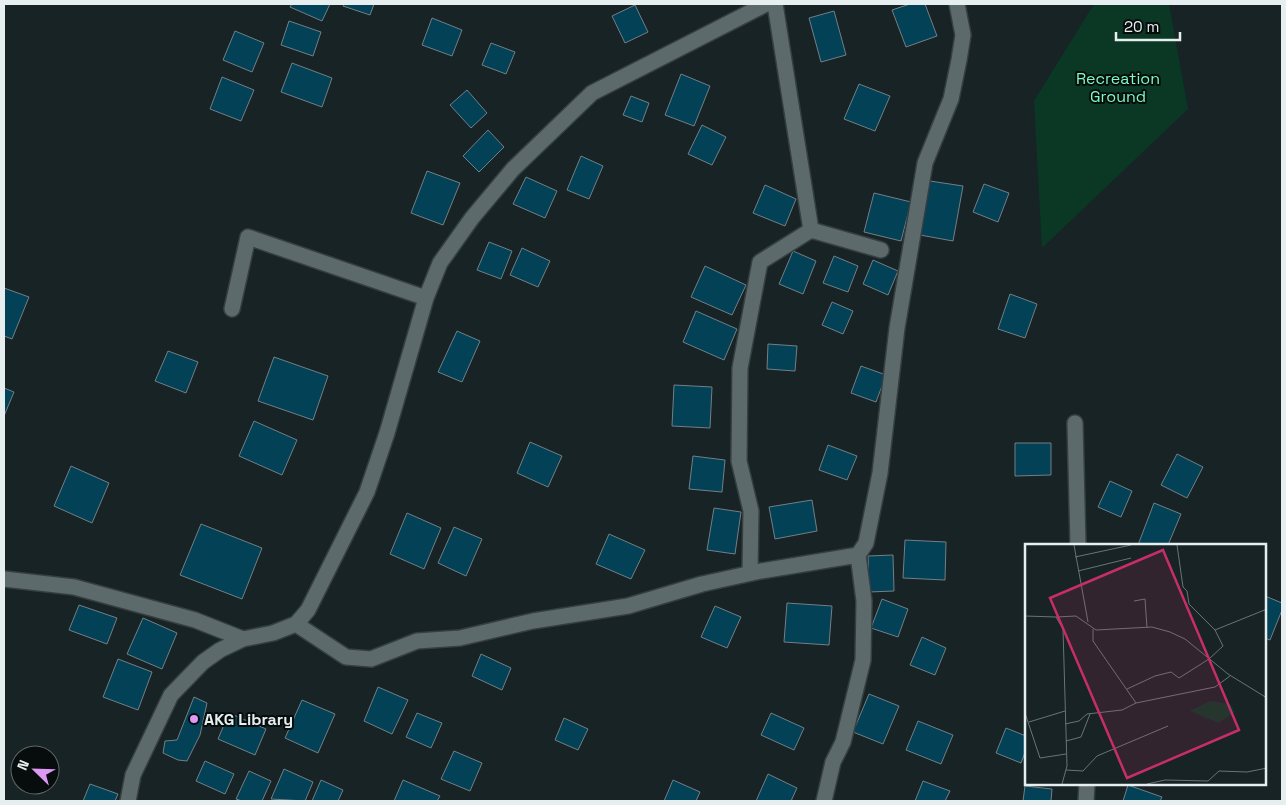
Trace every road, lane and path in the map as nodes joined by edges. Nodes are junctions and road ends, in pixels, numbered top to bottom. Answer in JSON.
{"nodes":[{"id":1,"x":766,"y":4,"type":"edge"},
{"id":2,"x":775,"y":4,"type":"edge"},
{"id":3,"x":957,"y":4,"type":"edge"},
{"id":4,"x":811,"y":230,"type":"junction"},
{"id":5,"x":881,"y":250,"type":"dead end"},
{"id":6,"x":426,"y":298,"type":"junction"},
{"id":7,"x":232,"y":309,"type":"dead end"},
{"id":8,"x":1075,"y":423,"type":"dead end"},
{"id":9,"x":1078,"y":544,"type":"edge"},
{"id":10,"x":858,"y":555,"type":"junction"},
{"id":11,"x":750,"y":573,"type":"junction"},
{"id":12,"x":4,"y":579,"type":"edge"},
{"id":13,"x":296,"y":624,"type":"junction"},
{"id":14,"x":243,"y":639,"type":"junction"},
{"id":15,"x":1087,"y":785,"type":"edge"},
{"id":16,"x":128,"y":801,"type":"edge"},
{"id":17,"x":824,"y":801,"type":"edge"},
{"id":18,"x":1086,"y":801,"type":"edge"}],
"edges":[{"from":1,"to":6,"type":"street"},
{"from":2,"to":4,"type":"street"},
{"from":3,"to":10,"type":"street"},
{"from":4,"to":5,"type":"street"},
{"from":4,"to":11,"type":"street"},
{"from":6,"to":7,"type":"street"},
{"from":6,"to":13,"type":"street"},
{"from":8,"to":9,"type":"street"},
{"from":10,"to":11,"type":"street"},
{"from":10,"to":17,"type":"street"},
{"from":11,"to":13,"type":"street"},
{"from":12,"to":14,"type":"street"},
{"from":13,"to":14,"type":"street"},
{"from":14,"to":16,"type":"street"},
{"from":15,"to":18,"type":"street"}]}
